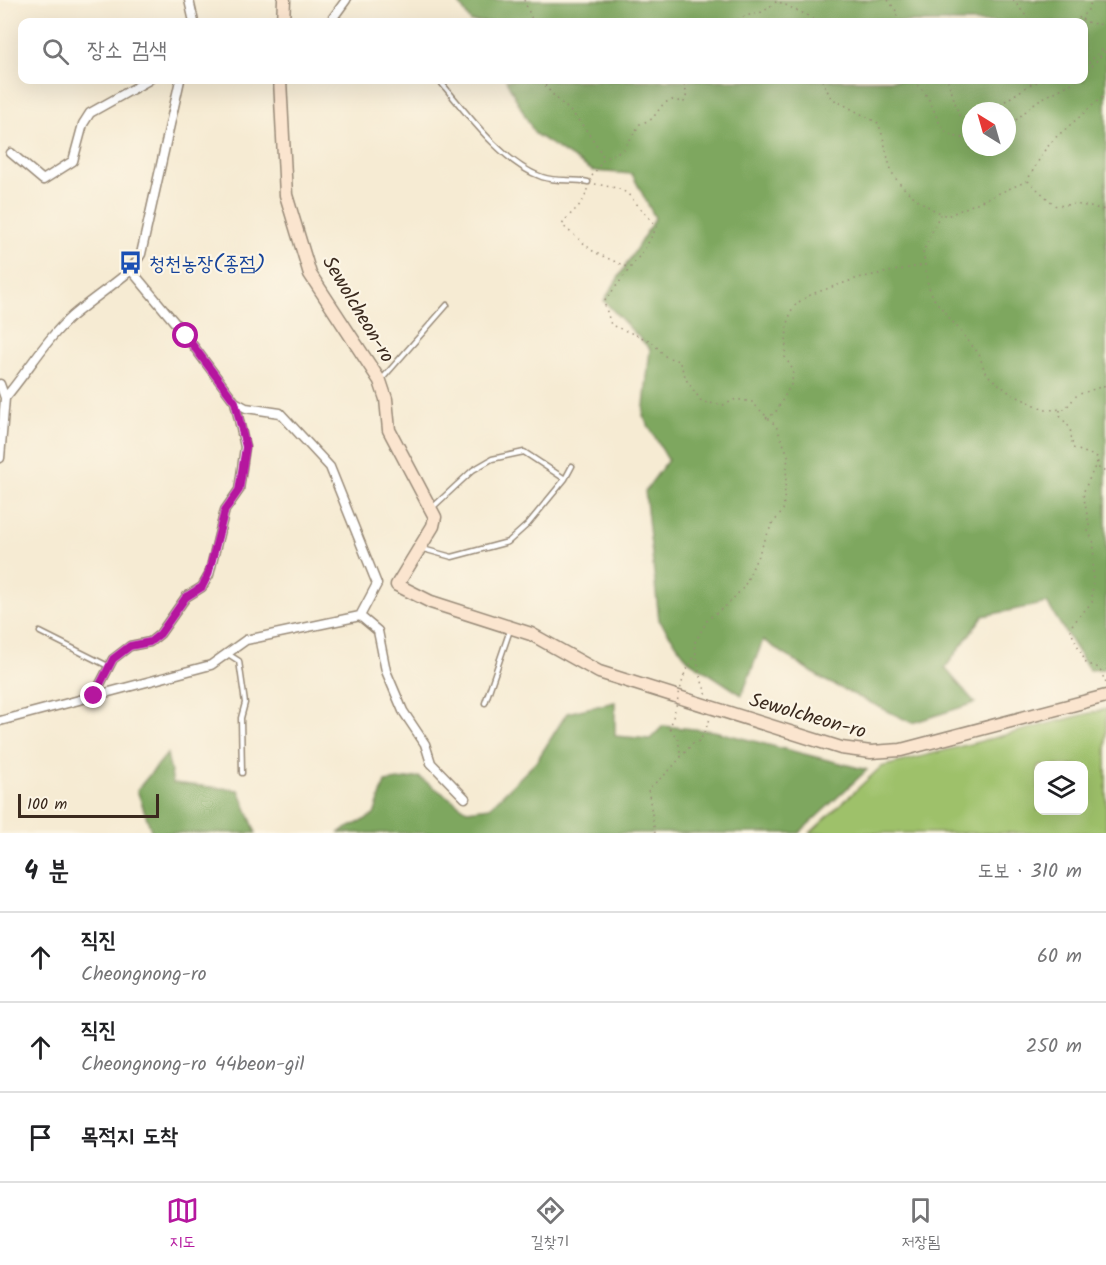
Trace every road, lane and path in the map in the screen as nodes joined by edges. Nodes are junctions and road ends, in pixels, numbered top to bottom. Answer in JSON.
{"nodes":[{"id":1,"x":189,"y":0,"type":"edge"},
{"id":2,"x":284,"y":0,"type":"edge"},
{"id":3,"x":346,"y":0,"type":"edge"},
{"id":4,"x":524,"y":0,"type":"edge"},
{"id":5,"x":888,"y":0,"type":"edge"},
{"id":6,"x":1013,"y":0,"type":"edge"},
{"id":7,"x":1092,"y":0,"type":"edge"},
{"id":8,"x":193,"y":18,"type":"edge"},
{"id":9,"x":283,"y":18,"type":"edge"},
{"id":10,"x":333,"y":18,"type":"edge"},
{"id":11,"x":531,"y":18,"type":"edge"},
{"id":12,"x":741,"y":18,"type":"edge"},
{"id":13,"x":809,"y":18,"type":"edge"},
{"id":14,"x":897,"y":18,"type":"edge"},
{"id":15,"x":1028,"y":18,"type":"edge"},
{"id":16,"x":1081,"y":18,"type":"edge"},
{"id":17,"x":1088,"y":22,"type":"edge"},
{"id":18,"x":1106,"y":25,"type":"edge"},
{"id":19,"x":1106,"y":45,"type":"edge"},
{"id":20,"x":1106,"y":50,"type":"edge"},
{"id":21,"x":1088,"y":62,"type":"edge"},
{"id":22,"x":1088,"y":70,"type":"edge"},
{"id":23,"x":142,"y":84,"type":"edge"},
{"id":24,"x":179,"y":84,"type":"edge"},
{"id":25,"x":282,"y":84,"type":"edge"},
{"id":26,"x":442,"y":84,"type":"edge"},
{"id":27,"x":545,"y":84,"type":"edge"},
{"id":28,"x":683,"y":84,"type":"edge"},
{"id":29,"x":824,"y":84,"type":"edge"},
{"id":30,"x":915,"y":84,"type":"edge"},
{"id":31,"x":949,"y":84,"type":"edge"},
{"id":32,"x":1035,"y":84,"type":"edge"},
{"id":33,"x":1070,"y":84,"type":"edge"},
{"id":34,"x":1106,"y":94,"type":"edge"},
{"id":35,"x":1004,"y":102,"type":"edge"},
{"id":36,"x":962,"y":116,"type":"edge"},
{"id":37,"x":1016,"y":120,"type":"edge"},
{"id":38,"x":962,"y":139,"type":"edge"},
{"id":39,"x":11,"y":153,"type":"dead end"},
{"id":40,"x":604,"y":159,"type":"junction"},
{"id":41,"x":1027,"y":181,"type":"junction"},
{"id":42,"x":588,"y":182,"type":"junction"},
{"id":43,"x":1106,"y":210,"type":"edge"},
{"id":44,"x":940,"y":213,"type":"junction"},
{"id":45,"x":924,"y":265,"type":"junction"},
{"id":46,"x":629,"y":268,"type":"junction"},
{"id":47,"x":131,"y":270,"type":"junction"},
{"id":48,"x":447,"y":305,"type":"dead end"},
{"id":49,"x":380,"y":381,"type":"junction"},
{"id":50,"x":0,"y":384,"type":"edge"},
{"id":51,"x":1106,"y":385,"type":"edge"},
{"id":52,"x":5,"y":398,"type":"junction"},
{"id":53,"x":235,"y":402,"type":"junction"},
{"id":54,"x":1060,"y":410,"type":"junction"},
{"id":55,"x":765,"y":418,"type":"junction"},
{"id":56,"x":0,"y":458,"type":"edge"},
{"id":57,"x":1096,"y":462,"type":"junction"},
{"id":58,"x":572,"y":466,"type":"dead end"},
{"id":59,"x":1106,"y":472,"type":"edge"},
{"id":60,"x":565,"y":479,"type":"junction"},
{"id":61,"x":431,"y":508,"type":"junction"},
{"id":62,"x":420,"y":547,"type":"junction"},
{"id":63,"x":377,"y":584,"type":"junction"},
{"id":64,"x":397,"y":585,"type":"junction"},
{"id":65,"x":360,"y":616,"type":"junction"},
{"id":66,"x":511,"y":628,"type":"junction"},
{"id":67,"x":40,"y":632,"type":"dead end"},
{"id":68,"x":227,"y":653,"type":"junction"},
{"id":69,"x":695,"y":656,"type":"junction"},
{"id":70,"x":108,"y":666,"type":"junction"},
{"id":71,"x":1106,"y":683,"type":"edge"},
{"id":72,"x":94,"y":696,"type":"junction"},
{"id":73,"x":1106,"y":696,"type":"edge"},
{"id":74,"x":485,"y":703,"type":"dead end"},
{"id":75,"x":710,"y":707,"type":"junction"},
{"id":76,"x":0,"y":721,"type":"edge"},
{"id":77,"x":681,"y":758,"type":"junction"},
{"id":78,"x":242,"y":773,"type":"dead end"},
{"id":79,"x":465,"y":798,"type":"dead end"},
{"id":80,"x":655,"y":833,"type":"edge"}],
"edges":[{"from":1,"to":8,"type":"street"},
{"from":2,"to":9,"type":"street"},
{"from":3,"to":10,"type":"street"},
{"from":4,"to":11,"type":"path"},
{"from":5,"to":14,"type":"path"},
{"from":6,"to":15,"type":"path"},
{"from":7,"to":16,"type":"path"},
{"from":12,"to":13,"type":"path"},
{"from":17,"to":18,"type":"path"},
{"from":19,"to":21,"type":"path"},
{"from":20,"to":22,"type":"path"},
{"from":23,"to":39,"type":"street"},
{"from":24,"to":47,"type":"street"},
{"from":25,"to":49,"type":"street","name":"Sewolcheon-ro"},
{"from":26,"to":42,"type":"lane"},
{"from":27,"to":40,"type":"path"},
{"from":28,"to":40,"type":"path"},
{"from":29,"to":44,"type":"path"},
{"from":30,"to":38,"type":"path"},
{"from":31,"to":36,"type":"path"},
{"from":32,"to":35,"type":"path"},
{"from":33,"to":37,"type":"path"},
{"from":34,"to":41,"type":"path"},
{"from":40,"to":42,"type":"path"},
{"from":41,"to":43,"type":"path"},
{"from":41,"to":44,"type":"path"},
{"from":42,"to":46,"type":"path"},
{"from":42,"to":46,"type":"path"},
{"from":44,"to":45,"type":"path"},
{"from":45,"to":54,"type":"path"},
{"from":45,"to":55,"type":"path"},
{"from":46,"to":55,"type":"path"},
{"from":47,"to":52,"type":"street"},
{"from":47,"to":53,"type":"street"},
{"from":48,"to":49,"type":"lane","name":"Sewolcheon-ro"},
{"from":49,"to":61,"type":"street","name":"Sewolcheon-ro"},
{"from":50,"to":52,"type":"street"},
{"from":51,"to":54,"type":"path"},
{"from":52,"to":56,"type":"street"},
{"from":53,"to":63,"type":"street"},
{"from":53,"to":70,"type":"street"},
{"from":54,"to":57,"type":"path"},
{"from":55,"to":69,"type":"path"},
{"from":57,"to":59,"type":"path"},
{"from":57,"to":71,"type":"path"},
{"from":58,"to":60,"type":"lane"},
{"from":60,"to":61,"type":"lane"},
{"from":60,"to":62,"type":"lane"},
{"from":61,"to":62,"type":"street"},
{"from":62,"to":64,"type":"street"},
{"from":63,"to":64,"type":"street","name":"Sewolcheon-ro"},
{"from":63,"to":65,"type":"street"},
{"from":64,"to":66,"type":"street","name":"Sewolcheon-ro"},
{"from":65,"to":68,"type":"street"},
{"from":65,"to":79,"type":"street"},
{"from":66,"to":74,"type":"lane"},
{"from":66,"to":75,"type":"street","name":"Sewolcheon-ro"},
{"from":67,"to":70,"type":"lane"},
{"from":68,"to":72,"type":"street"},
{"from":68,"to":78,"type":"lane"},
{"from":69,"to":75,"type":"path"},
{"from":69,"to":77,"type":"path","bridge":true},
{"from":70,"to":72,"type":"street"},
{"from":72,"to":76,"type":"street"},
{"from":73,"to":75,"type":"street","name":"Sewolcheon-ro"},
{"from":75,"to":77,"type":"path"},
{"from":77,"to":80,"type":"path"}]}
